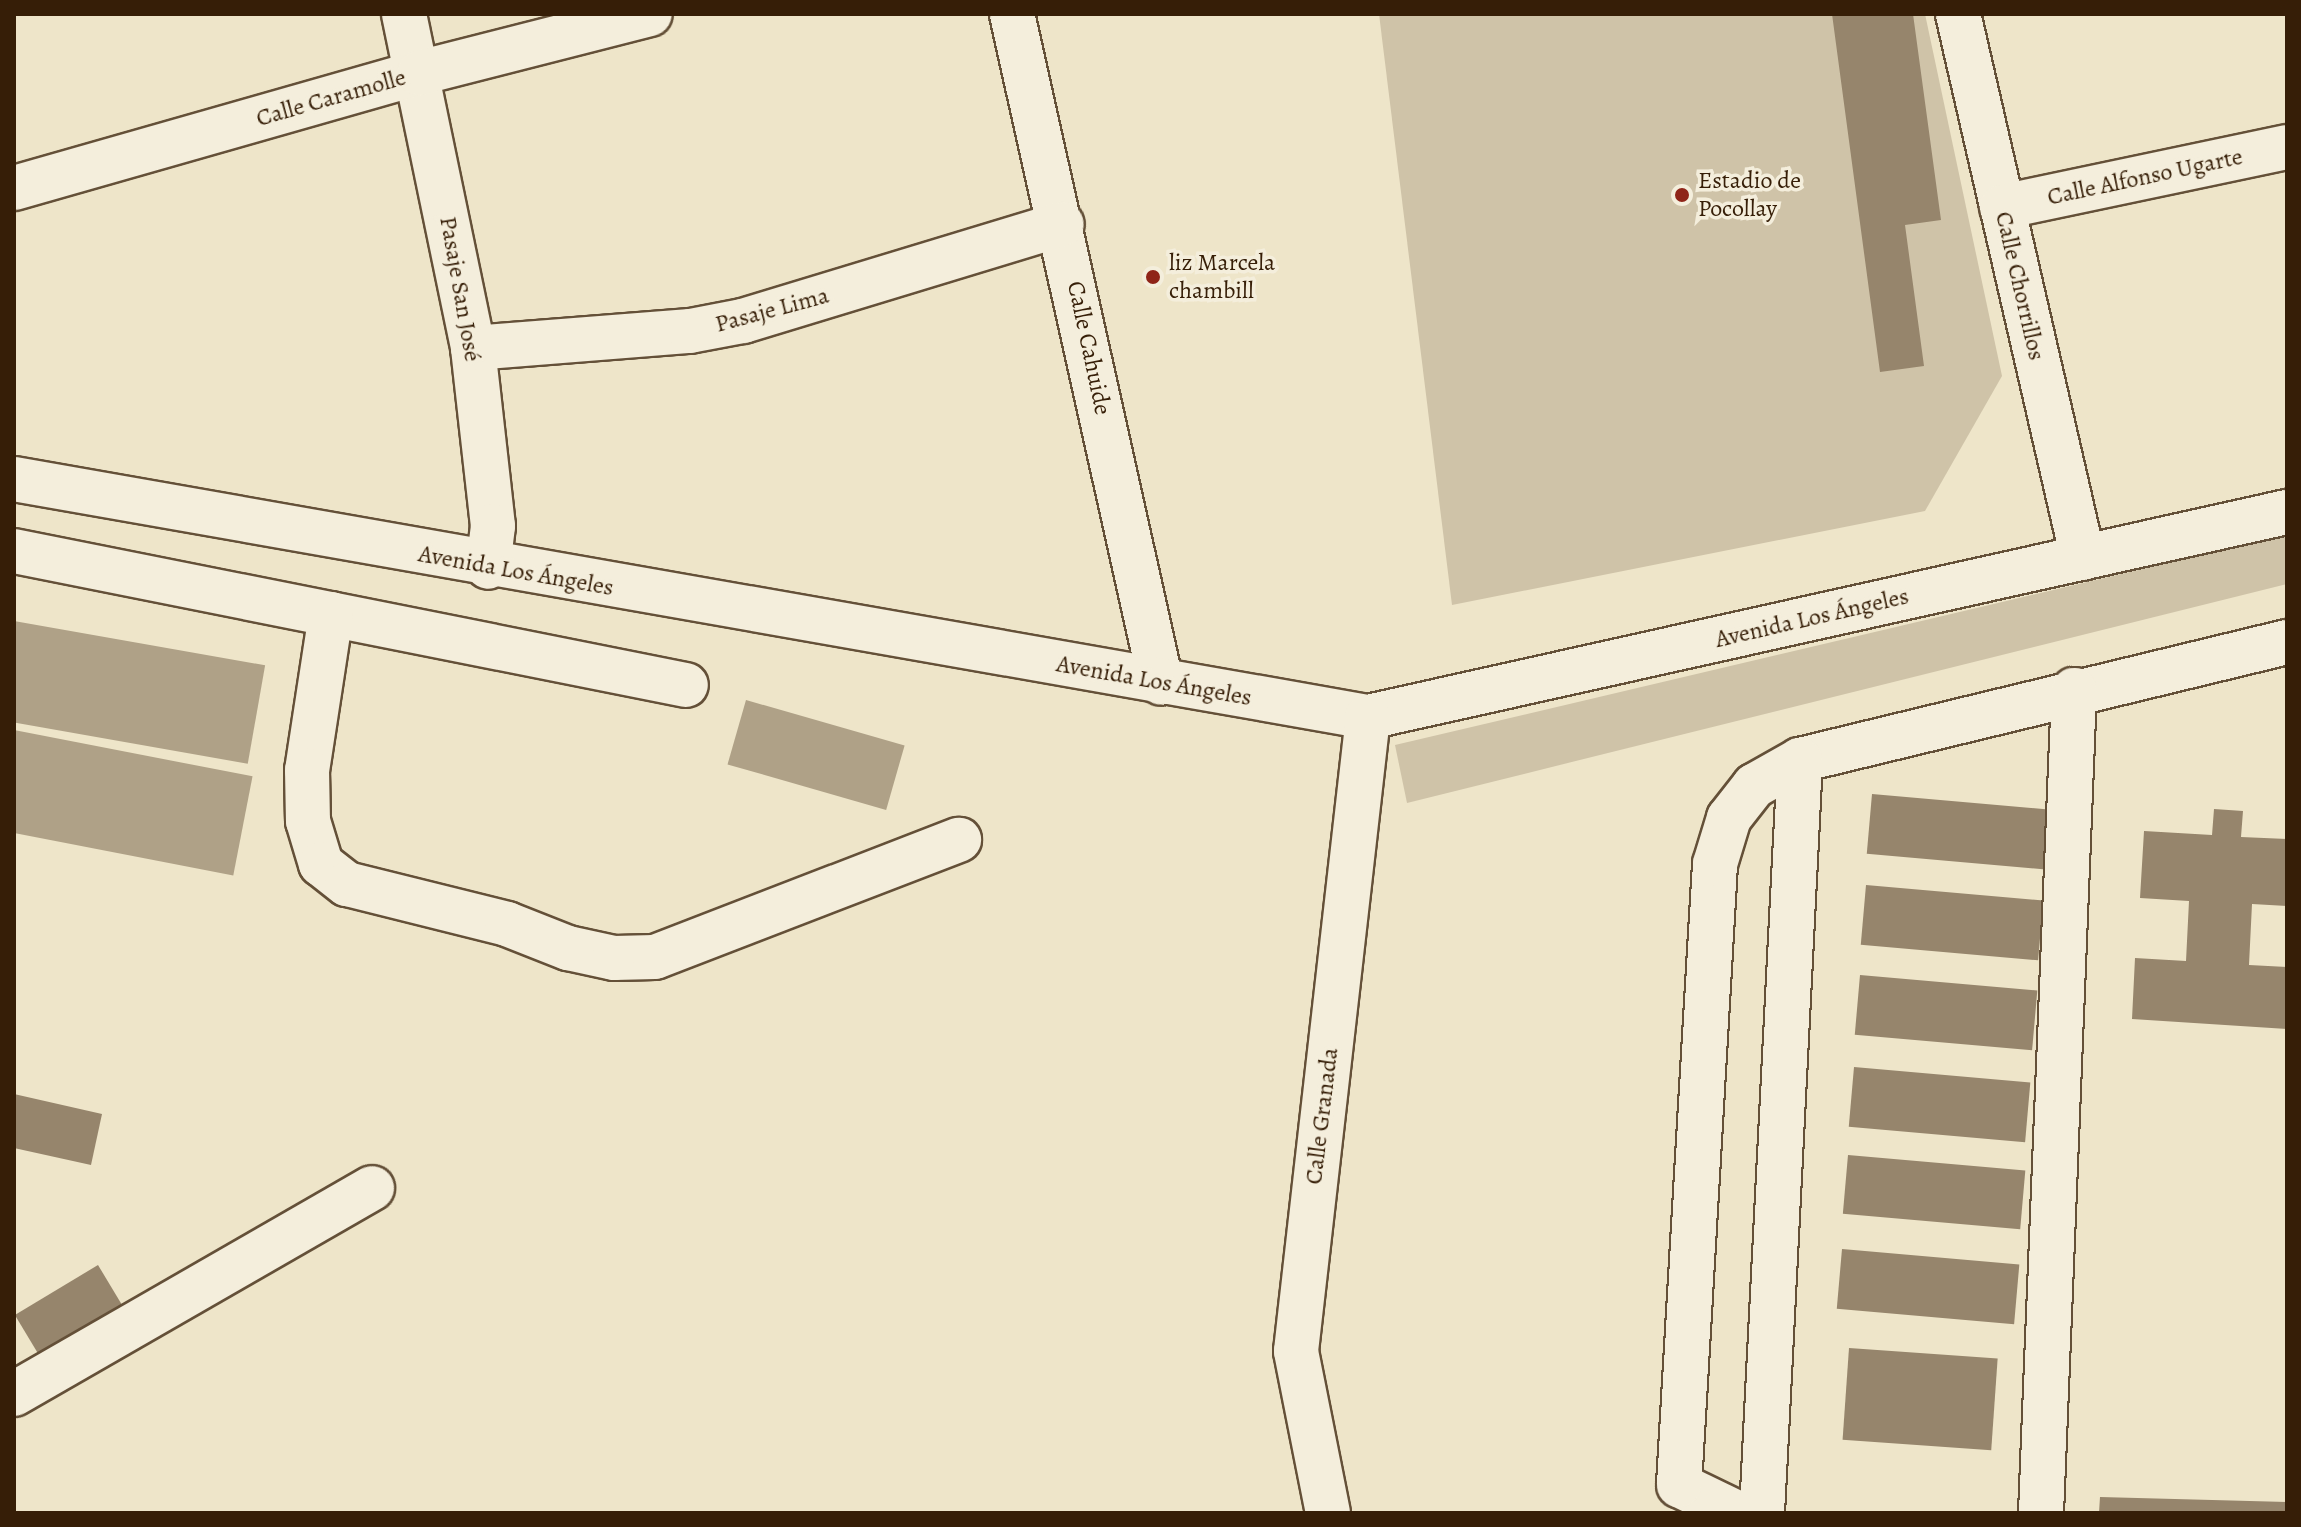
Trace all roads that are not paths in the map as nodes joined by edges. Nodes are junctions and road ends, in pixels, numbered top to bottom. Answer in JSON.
{"nodes":[{"id":1,"x":404,"y":14,"type":"edge"},
{"id":2,"x":650,"y":14,"type":"edge"},
{"id":3,"x":1012,"y":14,"type":"edge"},
{"id":4,"x":1958,"y":14,"type":"edge"},
{"id":5,"x":419,"y":73,"type":"junction"},
{"id":6,"x":2287,"y":147,"type":"edge"},
{"id":7,"x":14,"y":188,"type":"edge"},
{"id":8,"x":2002,"y":207,"type":"junction"},
{"id":9,"x":1062,"y":224,"type":"junction"},
{"id":10,"x":473,"y":348,"type":"junction"},
{"id":11,"x":14,"y":479,"type":"edge"},
{"id":12,"x":2287,"y":512,"type":"edge"},
{"id":13,"x":14,"y":551,"type":"edge"},
{"id":14,"x":2083,"y":558,"type":"junction"},
{"id":15,"x":488,"y":567,"type":"junction"},
{"id":16,"x":331,"y":614,"type":"junction"},
{"id":17,"x":2287,"y":642,"type":"edge"},
{"id":18,"x":1161,"y":683,"type":"junction"},
{"id":19,"x":686,"y":685,"type":"dead end"},
{"id":20,"x":2074,"y":690,"type":"junction"},
{"id":21,"x":1368,"y":717,"type":"junction"},
{"id":22,"x":1800,"y":760,"type":"junction"},
{"id":23,"x":959,"y":840,"type":"dead end"},
{"id":24,"x":372,"y":1188,"type":"dead end"},
{"id":25,"x":14,"y":1394,"type":"edge"},
{"id":26,"x":1679,"y":1499,"type":"edge"},
{"id":27,"x":1328,"y":1513,"type":"edge"},
{"id":28,"x":1737,"y":1513,"type":"edge"},
{"id":29,"x":1762,"y":1513,"type":"edge"},
{"id":30,"x":2041,"y":1513,"type":"edge"}],
"edges":[{"from":1,"to":5,"type":"street","name":"Pasaje San José"},
{"from":2,"to":5,"type":"street","name":"Calle Caramolle"},
{"from":3,"to":9,"type":"street","name":"Calle Cahuide"},
{"from":4,"to":8,"type":"street","name":"Calle Chorrillos"},
{"from":5,"to":7,"type":"street","name":"Calle Caramolle"},
{"from":5,"to":10,"type":"street","name":"Pasaje San José"},
{"from":6,"to":8,"type":"street","name":"Calle Alfonso Ugarte"},
{"from":8,"to":14,"type":"street","name":"Calle Chorrillos"},
{"from":9,"to":10,"type":"street","name":"Pasaje Lima"},
{"from":9,"to":18,"type":"street","name":"Calle Cahuide"},
{"from":10,"to":15,"type":"street","name":"Pasaje San José"},
{"from":11,"to":15,"type":"street","name":"Avenida Los Ángeles"},
{"from":12,"to":14,"type":"street","name":"Avenida Los Ángeles"},
{"from":13,"to":16,"type":"street"},
{"from":14,"to":21,"type":"street","name":"Avenida Los Ángeles"},
{"from":15,"to":18,"type":"street","name":"Avenida Los Ángeles"},
{"from":16,"to":19,"type":"street"},
{"from":16,"to":23,"type":"street"},
{"from":17,"to":20,"type":"street"},
{"from":18,"to":21,"type":"street","name":"Avenida Los Ángeles"},
{"from":20,"to":22,"type":"street"},
{"from":20,"to":30,"type":"street"},
{"from":21,"to":27,"type":"street","name":"Calle Granada"},
{"from":22,"to":26,"type":"street"},
{"from":22,"to":29,"type":"street"},
{"from":24,"to":25,"type":"street"},
{"from":26,"to":28,"type":"street"}]}
